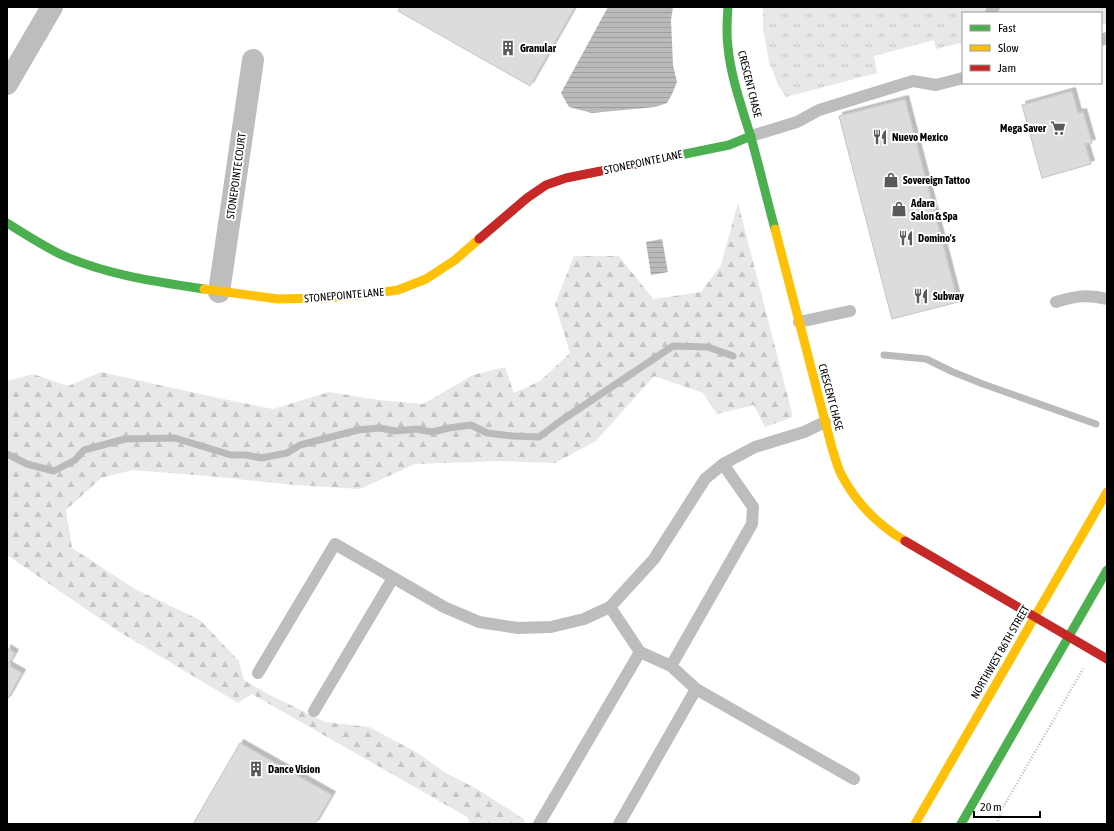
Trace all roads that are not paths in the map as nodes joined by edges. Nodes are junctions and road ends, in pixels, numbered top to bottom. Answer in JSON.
{"nodes":[{"id":1,"x":52,"y":7,"type":"edge"},
{"id":2,"x":728,"y":7,"type":"edge"},
{"id":3,"x":253,"y":60,"type":"dead end"},
{"id":4,"x":962,"y":78,"type":"edge"},
{"id":5,"x":7,"y":84,"type":"edge"},
{"id":6,"x":751,"y":136,"type":"junction"},
{"id":7,"x":7,"y":223,"type":"edge"},
{"id":8,"x":219,"y":292,"type":"junction"},
{"id":9,"x":1107,"y":299,"type":"edge"},
{"id":10,"x":1056,"y":302,"type":"dead end"},
{"id":11,"x":850,"y":311,"type":"dead end"},
{"id":12,"x":799,"y":322,"type":"junction"},
{"id":13,"x":825,"y":422,"type":"junction"},
{"id":14,"x":722,"y":464,"type":"junction"},
{"id":15,"x":1107,"y":492,"type":"edge"},
{"id":16,"x":1107,"y":570,"type":"edge"},
{"id":17,"x":393,"y":578,"type":"junction"},
{"id":18,"x":610,"y":607,"type":"junction"},
{"id":19,"x":1034,"y":617,"type":"junction"},
{"id":20,"x":1068,"y":636,"type":"junction"},
{"id":21,"x":640,"y":652,"type":"junction"},
{"id":22,"x":1107,"y":659,"type":"edge"},
{"id":23,"x":671,"y":666,"type":"junction"},
{"id":24,"x":258,"y":673,"type":"dead end"},
{"id":25,"x":696,"y":689,"type":"junction"},
{"id":26,"x":314,"y":711,"type":"dead end"},
{"id":27,"x":854,"y":779,"type":"dead end"},
{"id":28,"x":539,"y":824,"type":"edge"},
{"id":29,"x":619,"y":824,"type":"edge"},
{"id":30,"x":915,"y":824,"type":"edge"},
{"id":31,"x":961,"y":824,"type":"edge"}],
"edges":[{"from":1,"to":5,"type":"street"},
{"from":2,"to":6,"type":"street","name":"CRESCENT CHASE"},
{"from":3,"to":8,"type":"street","name":"STONEPOINTE COURT"},
{"from":4,"to":6,"type":"lane"},
{"from":6,"to":8,"type":"street","name":"STONEPOINTE LANE"},
{"from":6,"to":12,"type":"street","name":"CRESCENT CHASE"},
{"from":7,"to":8,"type":"street","name":"STONEPOINTE LANE"},
{"from":9,"to":10,"type":"lane"},
{"from":11,"to":12,"type":"lane"},
{"from":12,"to":13,"type":"street","name":"CRESCENT CHASE"},
{"from":13,"to":14,"type":"lane"},
{"from":13,"to":19,"type":"street","name":"CRESCENT CHASE"},
{"from":14,"to":18,"type":"lane"},
{"from":14,"to":23,"type":"lane"},
{"from":15,"to":19,"type":"street","name":"NORTHWEST 86TH STREET"},
{"from":16,"to":20,"type":"street"},
{"from":17,"to":18,"type":"lane"},
{"from":17,"to":24,"type":"lane"},
{"from":17,"to":26,"type":"lane"},
{"from":18,"to":21,"type":"lane"},
{"from":19,"to":20,"type":"street","name":"CRESCENT CHASE"},
{"from":19,"to":30,"type":"street","name":"NORTHWEST 86TH STREET"},
{"from":20,"to":22,"type":"street","name":"CRESCENT CHASE"},
{"from":20,"to":31,"type":"street"},
{"from":21,"to":23,"type":"lane"},
{"from":21,"to":28,"type":"lane"},
{"from":23,"to":25,"type":"lane"},
{"from":25,"to":27,"type":"lane"},
{"from":25,"to":29,"type":"lane"}]}
